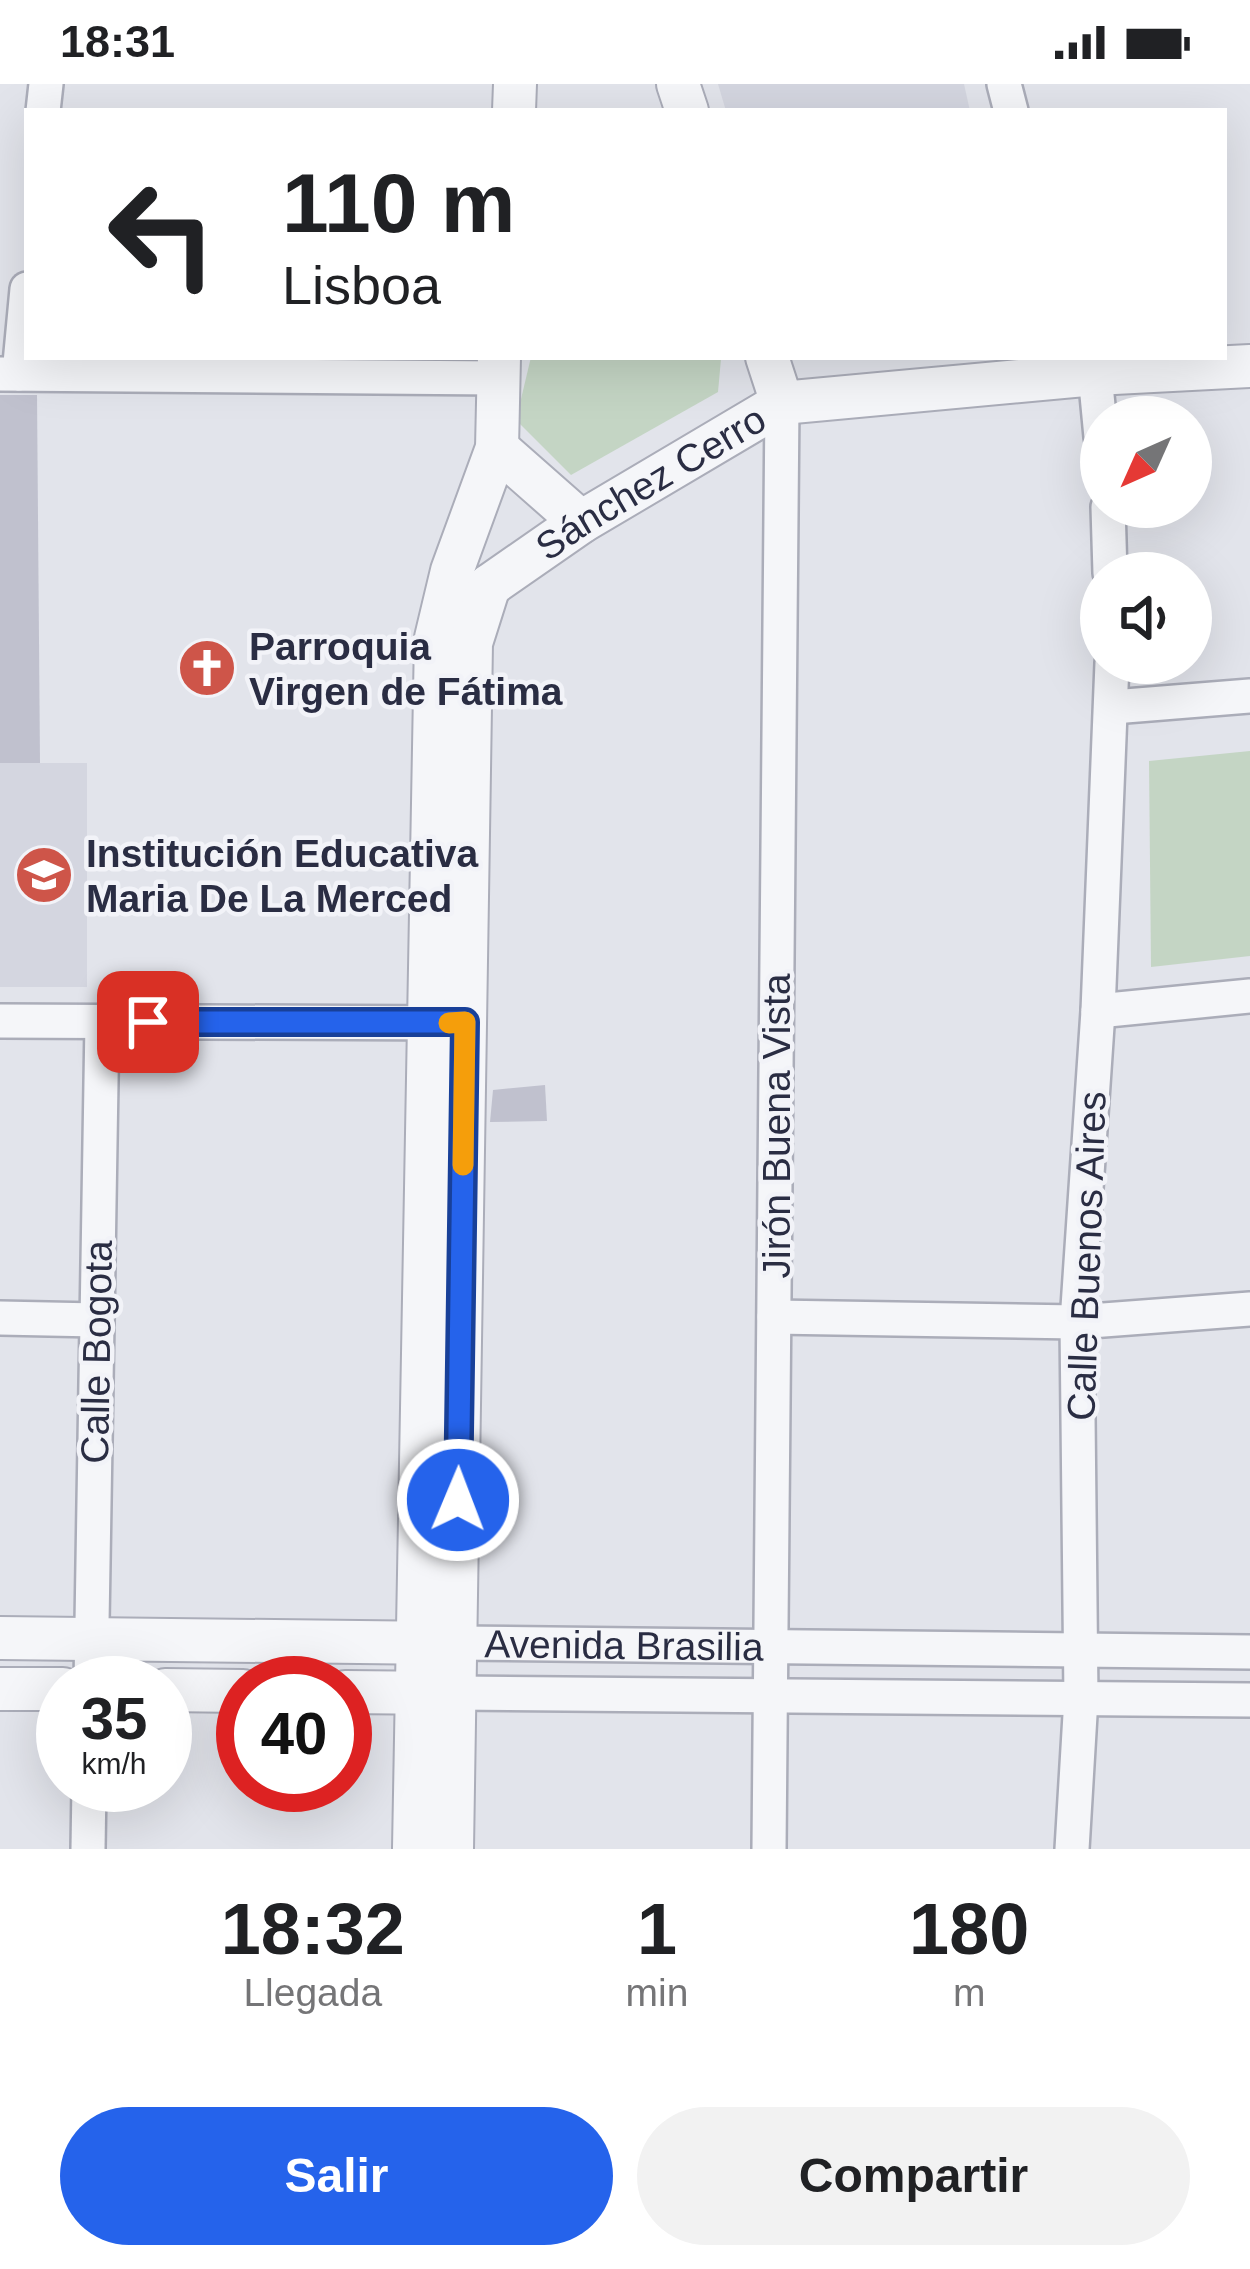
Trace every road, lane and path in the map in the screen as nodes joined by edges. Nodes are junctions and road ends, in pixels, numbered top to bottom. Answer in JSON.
{"nodes":[{"id":1,"x":24,"y":304,"type":"edge"},
{"id":2,"x":767,"y":360,"type":"edge"},
{"id":3,"x":1092,"y":365,"type":"edge"},
{"id":4,"x":1250,"y":366,"type":"edge"},
{"id":5,"x":499,"y":368,"type":"edge"},
{"id":6,"x":10,"y":374,"type":"edge"},
{"id":7,"x":1096,"y":396,"type":"edge"},
{"id":8,"x":782,"y":403,"type":"junction"},
{"id":9,"x":497,"y":448,"type":"junction"},
{"id":10,"x":581,"y":522,"type":"junction"},
{"id":11,"x":471,"y":579,"type":"junction"},
{"id":12,"x":1112,"y":684,"type":"edge"},
{"id":13,"x":1250,"y":696,"type":"edge"},
{"id":14,"x":1113,"y":707,"type":"junction"},
{"id":15,"x":1250,"y":996,"type":"edge"},
{"id":16,"x":1098,"y":1011,"type":"junction"},
{"id":17,"x":0,"y":1021,"type":"edge"},
{"id":18,"x":102,"y":1022,"type":"junction"},
{"id":19,"x":447,"y":1023,"type":"junction"},
{"id":20,"x":1250,"y":1309,"type":"edge"},
{"id":21,"x":775,"y":1317,"type":"junction"},
{"id":22,"x":0,"y":1318,"type":"edge"},
{"id":23,"x":97,"y":1321,"type":"junction"},
{"id":24,"x":1077,"y":1322,"type":"junction"},
{"id":25,"x":0,"y":1638,"type":"edge"},
{"id":26,"x":92,"y":1639,"type":"junction"},
{"id":27,"x":437,"y":1643,"type":"junction"},
{"id":28,"x":772,"y":1647,"type":"junction"},
{"id":29,"x":1081,"y":1650,"type":"junction"},
{"id":30,"x":1250,"y":1652,"type":"edge"},
{"id":31,"x":92,"y":1656,"type":"edge"},
{"id":32,"x":0,"y":1689,"type":"edge"},
{"id":33,"x":36,"y":1689,"type":"edge"},
{"id":34,"x":372,"y":1692,"type":"edge"},
{"id":35,"x":436,"y":1692,"type":"junction"},
{"id":36,"x":772,"y":1696,"type":"junction"},
{"id":37,"x":1082,"y":1699,"type":"junction"},
{"id":38,"x":1250,"y":1700,"type":"edge"},
{"id":39,"x":89,"y":1812,"type":"edge"},
{"id":40,"x":88,"y":1849,"type":"edge"},
{"id":41,"x":414,"y":1849,"type":"edge"},
{"id":42,"x":452,"y":1849,"type":"edge"},
{"id":43,"x":769,"y":1849,"type":"edge"},
{"id":44,"x":1072,"y":1849,"type":"edge"}],
"edges":[{"from":1,"to":6,"type":"street"},
{"from":2,"to":8,"type":"street"},
{"from":3,"to":4,"type":"street","name":"Sánchez Cerro"},
{"from":3,"to":7,"type":"street"},
{"from":3,"to":8,"type":"street","name":"Sánchez Cerro"},
{"from":5,"to":6,"type":"street"},
{"from":5,"to":9,"type":"street"},
{"from":8,"to":10,"type":"street","name":"Sánchez Cerro"},
{"from":8,"to":21,"type":"street","name":"Jirón Buena Vista"},
{"from":9,"to":10,"type":"street"},
{"from":9,"to":11,"type":"street"},
{"from":10,"to":11,"type":"street","name":"Sánchez Cerro"},
{"from":11,"to":19,"type":"street"},
{"from":12,"to":14,"type":"street","name":"Calle Buenos Aires"},
{"from":13,"to":14,"type":"street"},
{"from":14,"to":16,"type":"street","name":"Calle Buenos Aires"},
{"from":15,"to":16,"type":"street"},
{"from":16,"to":24,"type":"street","name":"Calle Buenos Aires"},
{"from":17,"to":18,"type":"street"},
{"from":18,"to":19,"type":"street"},
{"from":18,"to":23,"type":"street","name":"Calle Bogota"},
{"from":19,"to":27,"type":"street"},
{"from":20,"to":24,"type":"street"},
{"from":21,"to":24,"type":"street"},
{"from":21,"to":28,"type":"street","name":"Jirón Buena Vista"},
{"from":22,"to":23,"type":"street"},
{"from":23,"to":26,"type":"street","name":"Calle Bogota"},
{"from":24,"to":29,"type":"street","name":"Calle Buenos Aires"},
{"from":25,"to":26,"type":"street","name":"Avenida Brasilia"},
{"from":26,"to":27,"type":"street","name":"Avenida Brasilia"},
{"from":26,"to":31,"type":"street","name":"Calle Bogota"},
{"from":27,"to":28,"type":"street","name":"Avenida Brasilia"},
{"from":27,"to":35,"type":"street"},
{"from":28,"to":29,"type":"street","name":"Avenida Brasilia"},
{"from":28,"to":36,"type":"street","name":"Jirón Buena Vista"},
{"from":29,"to":30,"type":"street","name":"Avenida Brasilia"},
{"from":29,"to":37,"type":"street","name":"Calle Buenos Aires"},
{"from":32,"to":33,"type":"street"},
{"from":34,"to":35,"type":"street","name":"Avenida Brasilia"},
{"from":35,"to":36,"type":"street","name":"Avenida Brasilia"},
{"from":35,"to":41,"type":"street"},
{"from":35,"to":42,"type":"street"},
{"from":36,"to":37,"type":"street","name":"Avenida Brasilia"},
{"from":36,"to":43,"type":"street","name":"Jirón Buena Vista"},
{"from":37,"to":38,"type":"street","name":"Avenida Brasilia"},
{"from":37,"to":44,"type":"street","name":"Calle Buenos Aires"},
{"from":39,"to":40,"type":"street"}]}
